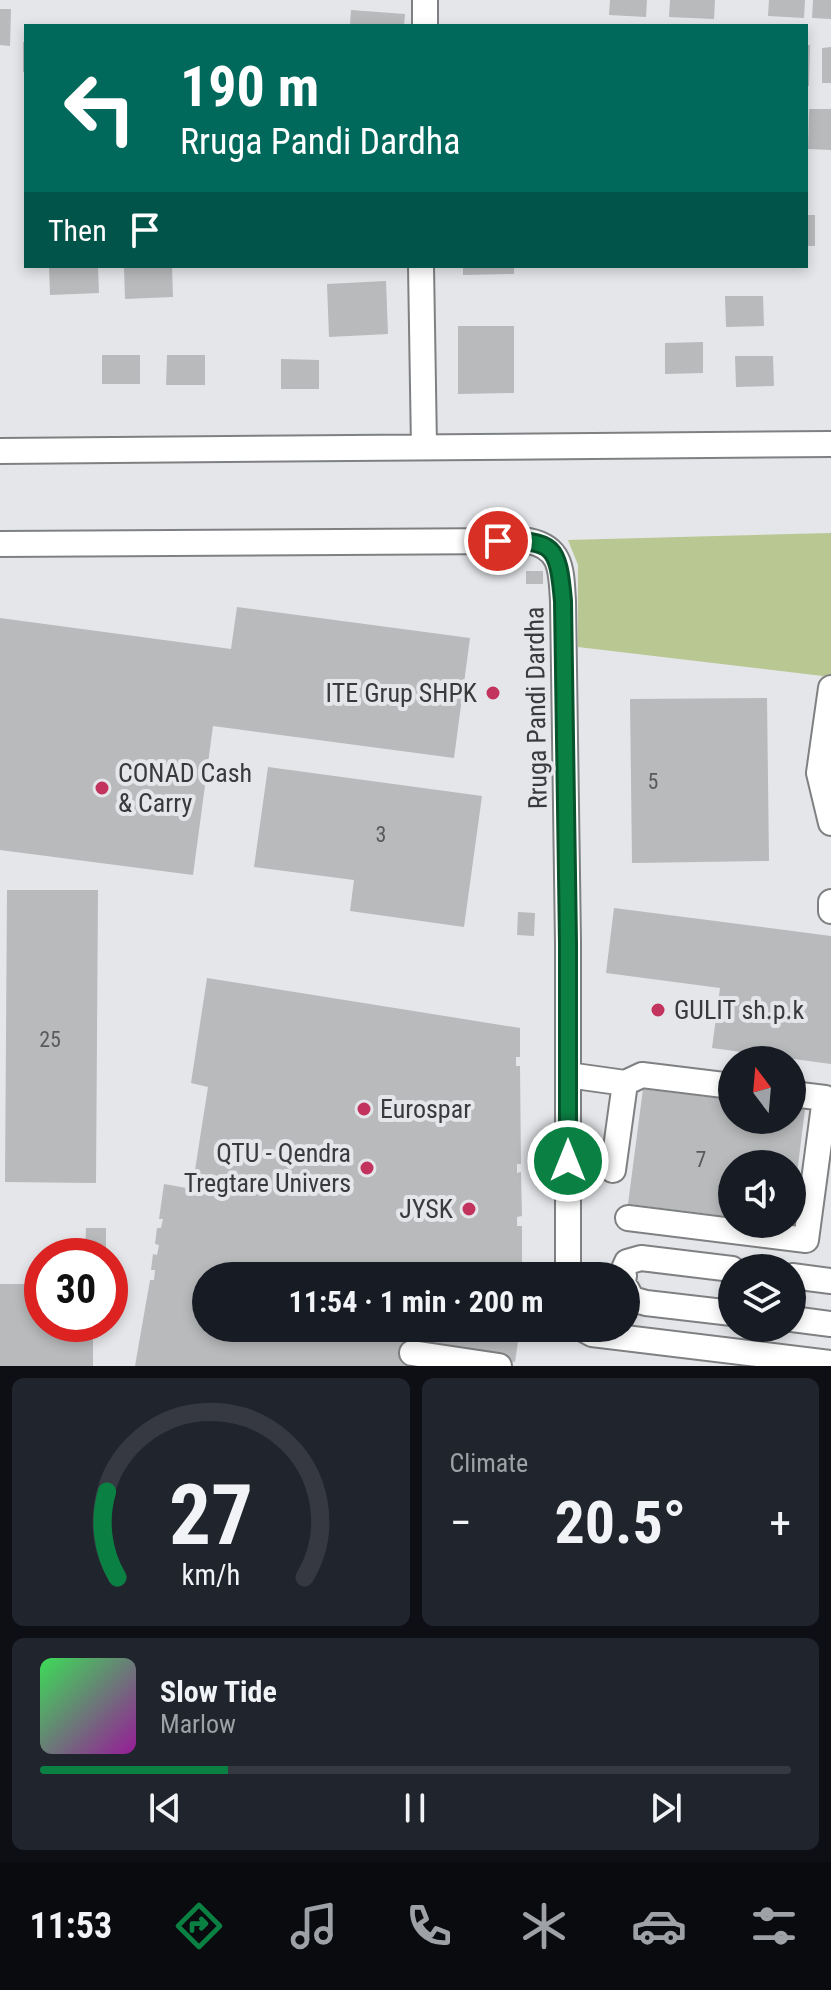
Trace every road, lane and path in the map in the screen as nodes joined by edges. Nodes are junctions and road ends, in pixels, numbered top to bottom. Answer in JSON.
{"nodes":[{"id":1,"x":425,"y":0,"type":"edge"},
{"id":2,"x":425,"y":24,"type":"edge"},
{"id":3,"x":421,"y":268,"type":"edge"},
{"id":4,"x":831,"y":444,"type":"edge"},
{"id":5,"x":424,"y":447,"type":"junction"},
{"id":6,"x":0,"y":451,"type":"edge"},
{"id":7,"x":0,"y":544,"type":"edge"},
{"id":8,"x":831,"y":688,"type":"edge"},
{"id":9,"x":831,"y":823,"type":"edge"},
{"id":10,"x":831,"y":902,"type":"edge"},
{"id":11,"x":831,"y":911,"type":"edge"},
{"id":12,"x":568,"y":1075,"type":"junction"},
{"id":13,"x":625,"y":1083,"type":"junction"},
{"id":14,"x":718,"y":1084,"type":"edge"},
{"id":15,"x":806,"y":1096,"type":"edge"},
{"id":16,"x":613,"y":1170,"type":"dead end"},
{"id":17,"x":628,"y":1218,"type":"dead end"},
{"id":18,"x":568,"y":1262,"type":"edge"},
{"id":19,"x":627,"y":1262,"type":"edge"},
{"id":20,"x":718,"y":1267,"type":"edge"},
{"id":21,"x":806,"y":1278,"type":"edge"},
{"id":22,"x":831,"y":1281,"type":"edge"},
{"id":23,"x":640,"y":1301,"type":"edge"},
{"id":24,"x":718,"y":1311,"type":"edge"},
{"id":25,"x":806,"y":1321,"type":"edge"},
{"id":26,"x":831,"y":1324,"type":"edge"},
{"id":27,"x":640,"y":1340,"type":"edge"},
{"id":28,"x":412,"y":1353,"type":"dead end"},
{"id":29,"x":831,"y":1363,"type":"edge"},
{"id":30,"x":499,"y":1366,"type":"edge"}],
"edges":[{"from":1,"to":2,"type":"street"},
{"from":3,"to":5,"type":"street"},
{"from":4,"to":5,"type":"street"},
{"from":5,"to":6,"type":"street"},
{"from":7,"to":12,"type":"street","name":"Rruga Pandi Dardha"},
{"from":8,"to":9,"type":"street"},
{"from":10,"to":11,"type":"street"},
{"from":12,"to":13,"type":"street"},
{"from":12,"to":18,"type":"street","name":"Rruga Pandi Dardha"},
{"from":13,"to":14,"type":"street"},
{"from":13,"to":16,"type":"street"},
{"from":15,"to":17,"type":"street"},
{"from":19,"to":20,"type":"street"},
{"from":21,"to":22,"type":"street"},
{"from":23,"to":24,"type":"street"},
{"from":25,"to":26,"type":"street"},
{"from":27,"to":29,"type":"street"},
{"from":28,"to":30,"type":"street"}]}
